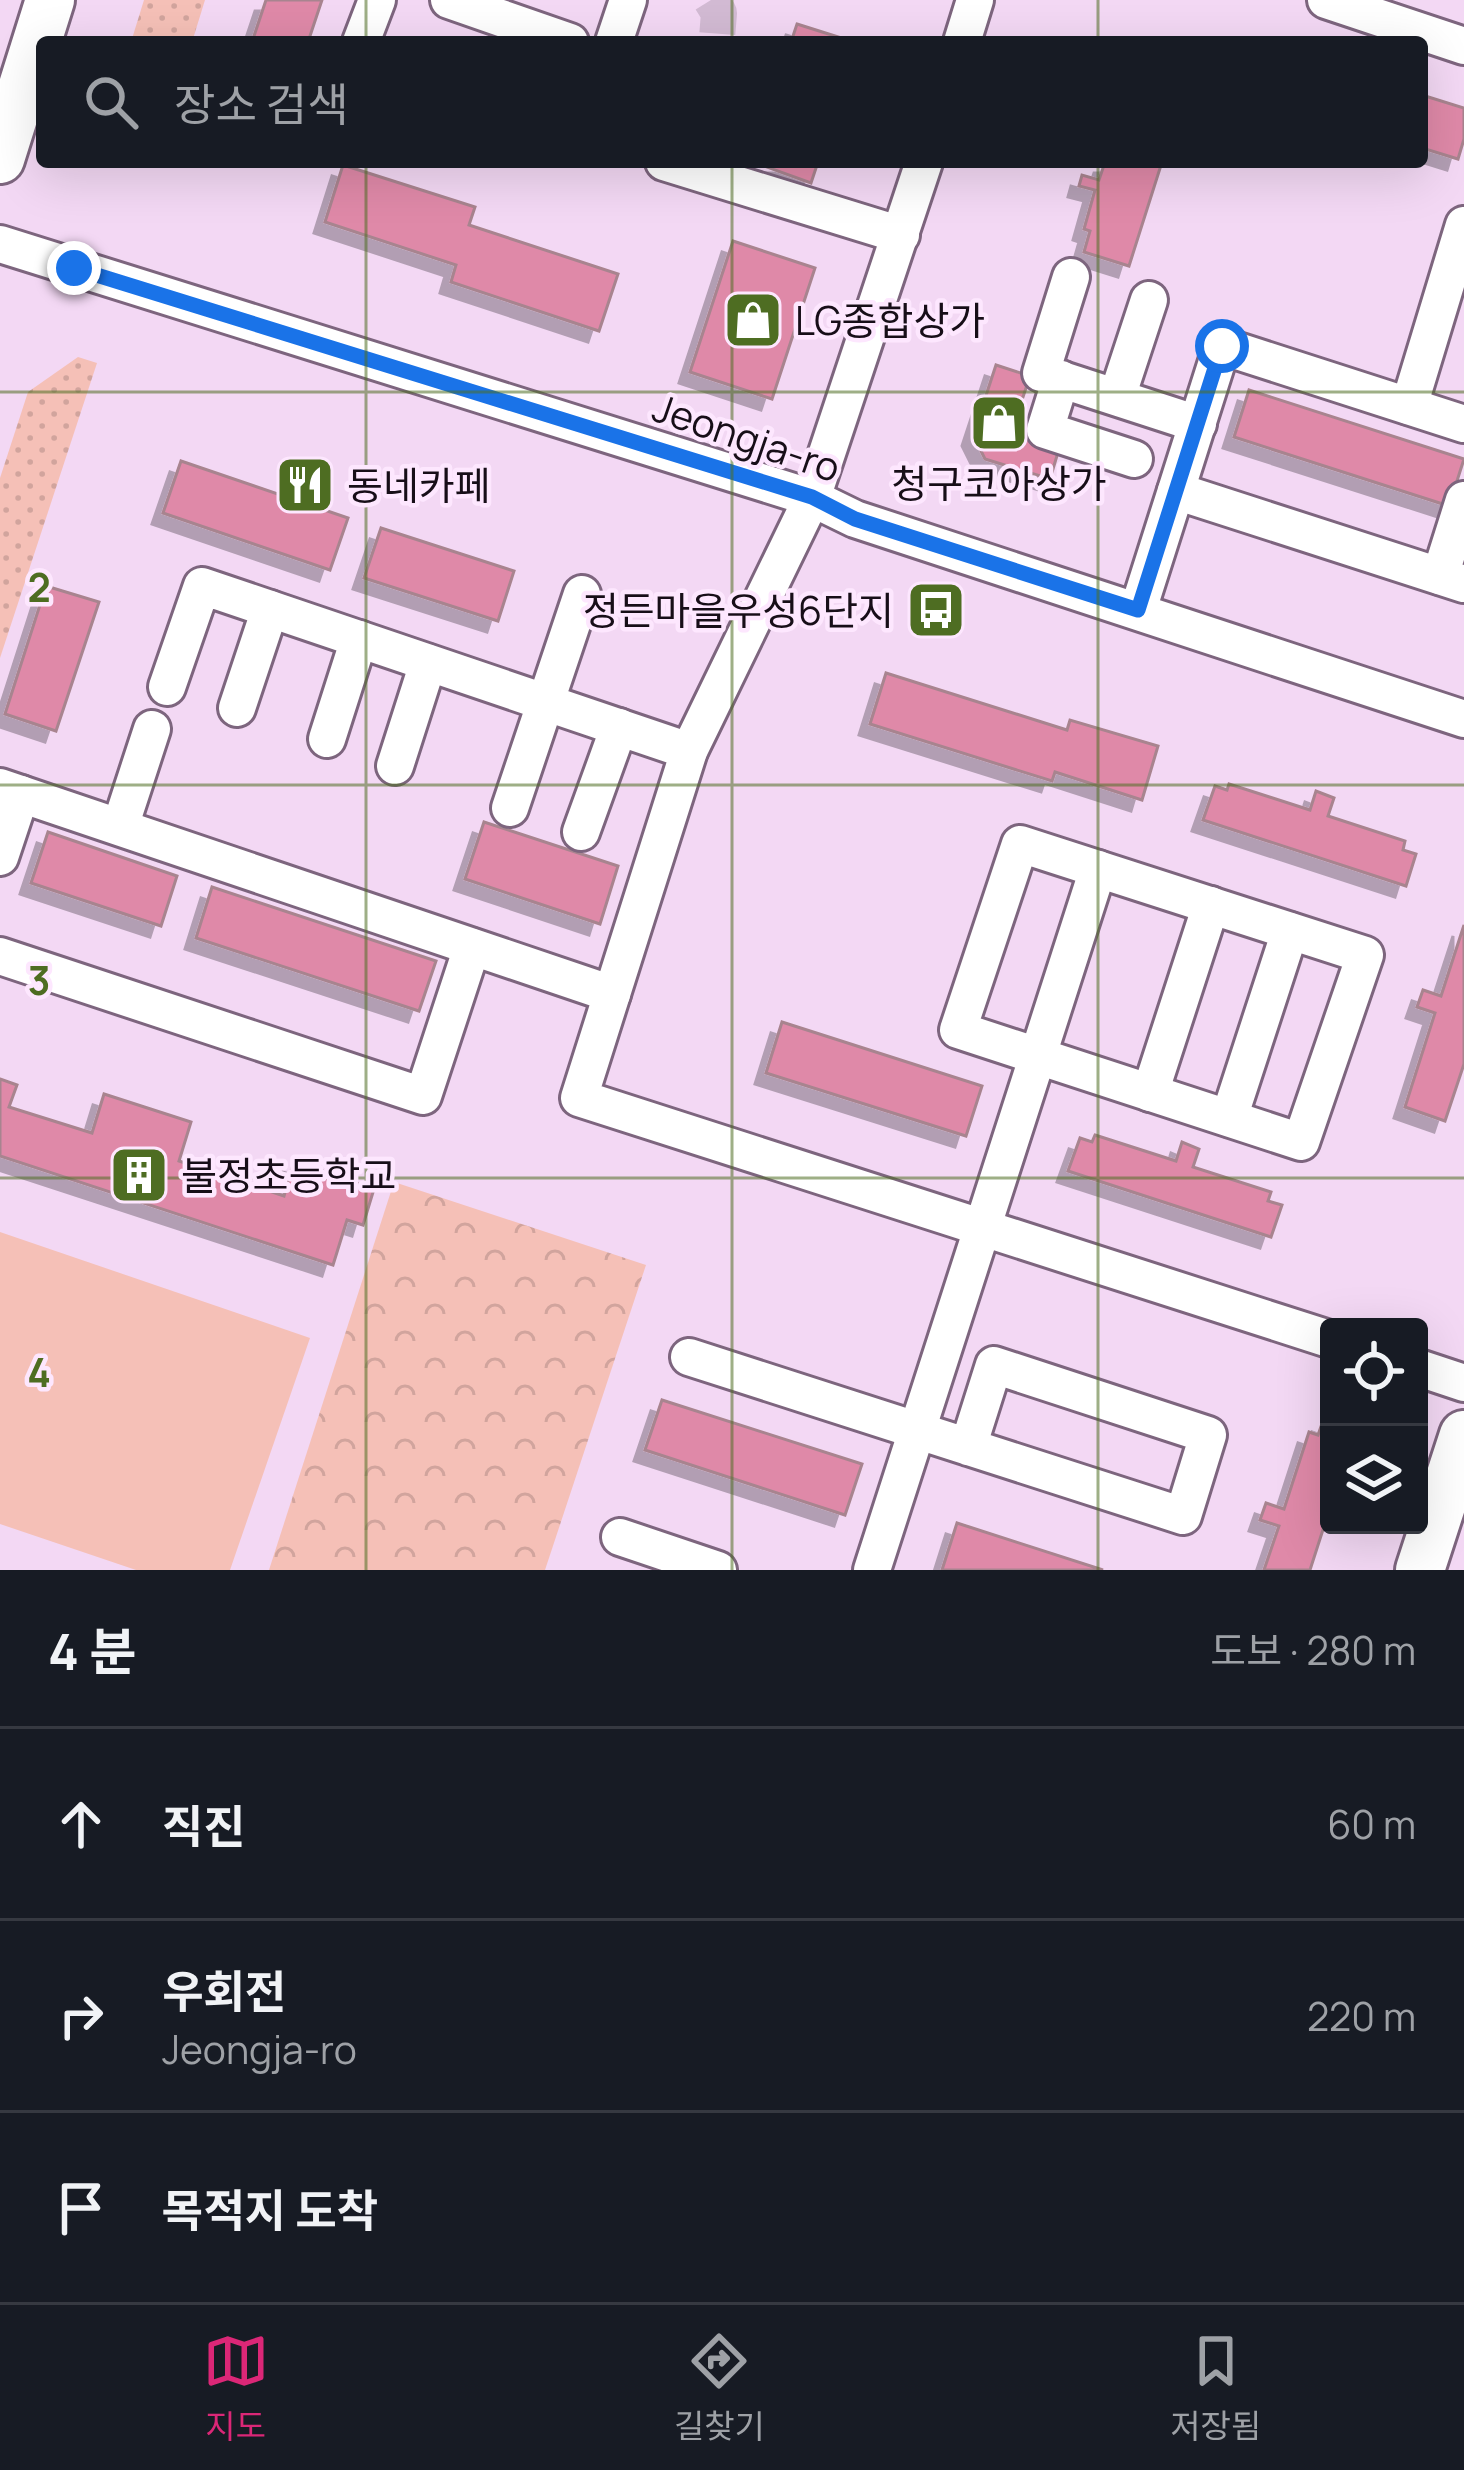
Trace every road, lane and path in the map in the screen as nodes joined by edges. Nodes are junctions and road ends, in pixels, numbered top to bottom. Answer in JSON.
{"nodes":[{"id":1,"x":50,"y":0,"type":"edge"},
{"id":2,"x":376,"y":0,"type":"edge"},
{"id":3,"x":449,"y":0,"type":"edge"},
{"id":4,"x":628,"y":0,"type":"edge"},
{"id":5,"x":975,"y":0,"type":"edge"},
{"id":6,"x":1326,"y":0,"type":"edge"},
{"id":7,"x":39,"y":36,"type":"edge"},
{"id":8,"x":363,"y":36,"type":"edge"},
{"id":9,"x":553,"y":36,"type":"edge"},
{"id":10,"x":616,"y":36,"type":"edge"},
{"id":11,"x":964,"y":36,"type":"edge"},
{"id":12,"x":36,"y":45,"type":"edge"},
{"id":13,"x":1464,"y":46,"type":"edge"},
{"id":14,"x":0,"y":159,"type":"edge"},
{"id":15,"x":684,"y":168,"type":"edge"},
{"id":16,"x":922,"y":168,"type":"edge"},
{"id":17,"x":1464,"y":225,"type":"edge"},
{"id":18,"x":902,"y":235,"type":"junction"},
{"id":19,"x":0,"y":244,"type":"edge"},
{"id":20,"x":1071,"y":278,"type":"dead end"},
{"id":21,"x":1148,"y":300,"type":"dead end"},
{"id":22,"x":1061,"y":379,"type":"junction"},
{"id":23,"x":1117,"y":398,"type":"junction"},
{"id":24,"x":1409,"y":406,"type":"junction"},
{"id":25,"x":1198,"y":424,"type":"junction"},
{"id":26,"x":1464,"y":424,"type":"edge"},
{"id":27,"x":1135,"y":459,"type":"dead end"},
{"id":28,"x":1176,"y":490,"type":"junction"},
{"id":29,"x":812,"y":497,"type":"junction"},
{"id":30,"x":1464,"y":500,"type":"edge"},
{"id":31,"x":1452,"y":580,"type":"edge"},
{"id":32,"x":582,"y":594,"type":"dead end"},
{"id":33,"x":270,"y":609,"type":"junction"},
{"id":34,"x":1138,"y":610,"type":"junction"},
{"id":35,"x":359,"y":639,"type":"junction"},
{"id":36,"x":428,"y":663,"type":"junction"},
{"id":37,"x":167,"y":687,"type":"dead end"},
{"id":38,"x":545,"y":702,"type":"junction"},
{"id":39,"x":237,"y":708,"type":"dead end"},
{"id":40,"x":1464,"y":719,"type":"edge"},
{"id":41,"x":619,"y":727,"type":"junction"},
{"id":42,"x":152,"y":729,"type":"dead end"},
{"id":43,"x":327,"y":739,"type":"dead end"},
{"id":44,"x":689,"y":751,"type":"junction"},
{"id":45,"x":395,"y":766,"type":"dead end"},
{"id":46,"x":11,"y":790,"type":"edge"},
{"id":47,"x":510,"y":808,"type":"dead end"},
{"id":48,"x":120,"y":827,"type":"junction"},
{"id":49,"x":581,"y":832,"type":"dead end"},
{"id":50,"x":0,"y":857,"type":"edge"},
{"id":51,"x":1098,"y":869,"type":"junction"},
{"id":52,"x":1211,"y":905,"type":"junction"},
{"id":53,"x":1290,"y":931,"type":"junction"},
{"id":54,"x":472,"y":947,"type":"junction"},
{"id":55,"x":0,"y":956,"type":"edge"},
{"id":56,"x":612,"y":994,"type":"junction"},
{"id":57,"x":1038,"y":1056,"type":"junction"},
{"id":58,"x":1150,"y":1093,"type":"junction"},
{"id":59,"x":1229,"y":1118,"type":"junction"},
{"id":60,"x":984,"y":1228,"type":"junction"},
{"id":61,"x":1320,"y":1336,"type":"edge"},
{"id":62,"x":689,"y":1357,"type":"dead end"},
{"id":63,"x":1428,"y":1371,"type":"edge"},
{"id":64,"x":1464,"y":1383,"type":"edge"},
{"id":65,"x":917,"y":1431,"type":"junction"},
{"id":66,"x":1464,"y":1435,"type":"edge"},
{"id":67,"x":968,"y":1448,"type":"junction"},
{"id":68,"x":620,"y":1537,"type":"dead end"},
{"id":69,"x":718,"y":1570,"type":"edge"},
{"id":70,"x":872,"y":1570,"type":"edge"},
{"id":71,"x":1420,"y":1570,"type":"edge"}],
"edges":[{"from":1,"to":7,"type":"main road"},
{"from":2,"to":8,"type":"street"},
{"from":3,"to":9,"type":"street"},
{"from":4,"to":10,"type":"street"},
{"from":5,"to":11,"type":"street"},
{"from":6,"to":13,"type":"street"},
{"from":12,"to":14,"type":"main road"},
{"from":15,"to":18,"type":"street"},
{"from":16,"to":18,"type":"street"},
{"from":17,"to":24,"type":"street"},
{"from":18,"to":29,"type":"street"},
{"from":19,"to":29,"type":"street","name":"Jeongja-ro"},
{"from":20,"to":22,"type":"street"},
{"from":21,"to":23,"type":"street"},
{"from":22,"to":23,"type":"street"},
{"from":22,"to":27,"type":"street"},
{"from":23,"to":25,"type":"street"},
{"from":24,"to":25,"type":"street"},
{"from":24,"to":26,"type":"street"},
{"from":25,"to":28,"type":"street"},
{"from":28,"to":31,"type":"street"},
{"from":28,"to":34,"type":"street"},
{"from":29,"to":34,"type":"street","name":"Jeongja-ro"},
{"from":29,"to":44,"type":"street"},
{"from":30,"to":31,"type":"street"},
{"from":32,"to":38,"type":"street"},
{"from":33,"to":35,"type":"street"},
{"from":33,"to":37,"type":"street"},
{"from":33,"to":39,"type":"street"},
{"from":34,"to":40,"type":"street","name":"Jeongja-ro"},
{"from":35,"to":36,"type":"street"},
{"from":35,"to":43,"type":"street"},
{"from":36,"to":38,"type":"street"},
{"from":36,"to":45,"type":"street"},
{"from":38,"to":41,"type":"street"},
{"from":38,"to":47,"type":"street"},
{"from":41,"to":44,"type":"street"},
{"from":41,"to":49,"type":"street"},
{"from":42,"to":48,"type":"street"},
{"from":44,"to":56,"type":"street"},
{"from":46,"to":48,"type":"street"},
{"from":46,"to":50,"type":"street"},
{"from":48,"to":54,"type":"street"},
{"from":51,"to":52,"type":"street"},
{"from":51,"to":57,"type":"street"},
{"from":51,"to":57,"type":"street"},
{"from":52,"to":53,"type":"street"},
{"from":52,"to":58,"type":"street"},
{"from":53,"to":59,"type":"street"},
{"from":53,"to":59,"type":"street"},
{"from":54,"to":55,"type":"street"},
{"from":54,"to":56,"type":"street"},
{"from":56,"to":60,"type":"street"},
{"from":57,"to":58,"type":"street"},
{"from":57,"to":60,"type":"street"},
{"from":58,"to":59,"type":"street"},
{"from":60,"to":61,"type":"street"},
{"from":60,"to":65,"type":"street"},
{"from":62,"to":65,"type":"street"},
{"from":63,"to":64,"type":"street"},
{"from":65,"to":67,"type":"street"},
{"from":65,"to":70,"type":"street"},
{"from":66,"to":71,"type":"main road"},
{"from":67,"to":67,"type":"street"},
{"from":68,"to":69,"type":"street"}]}
